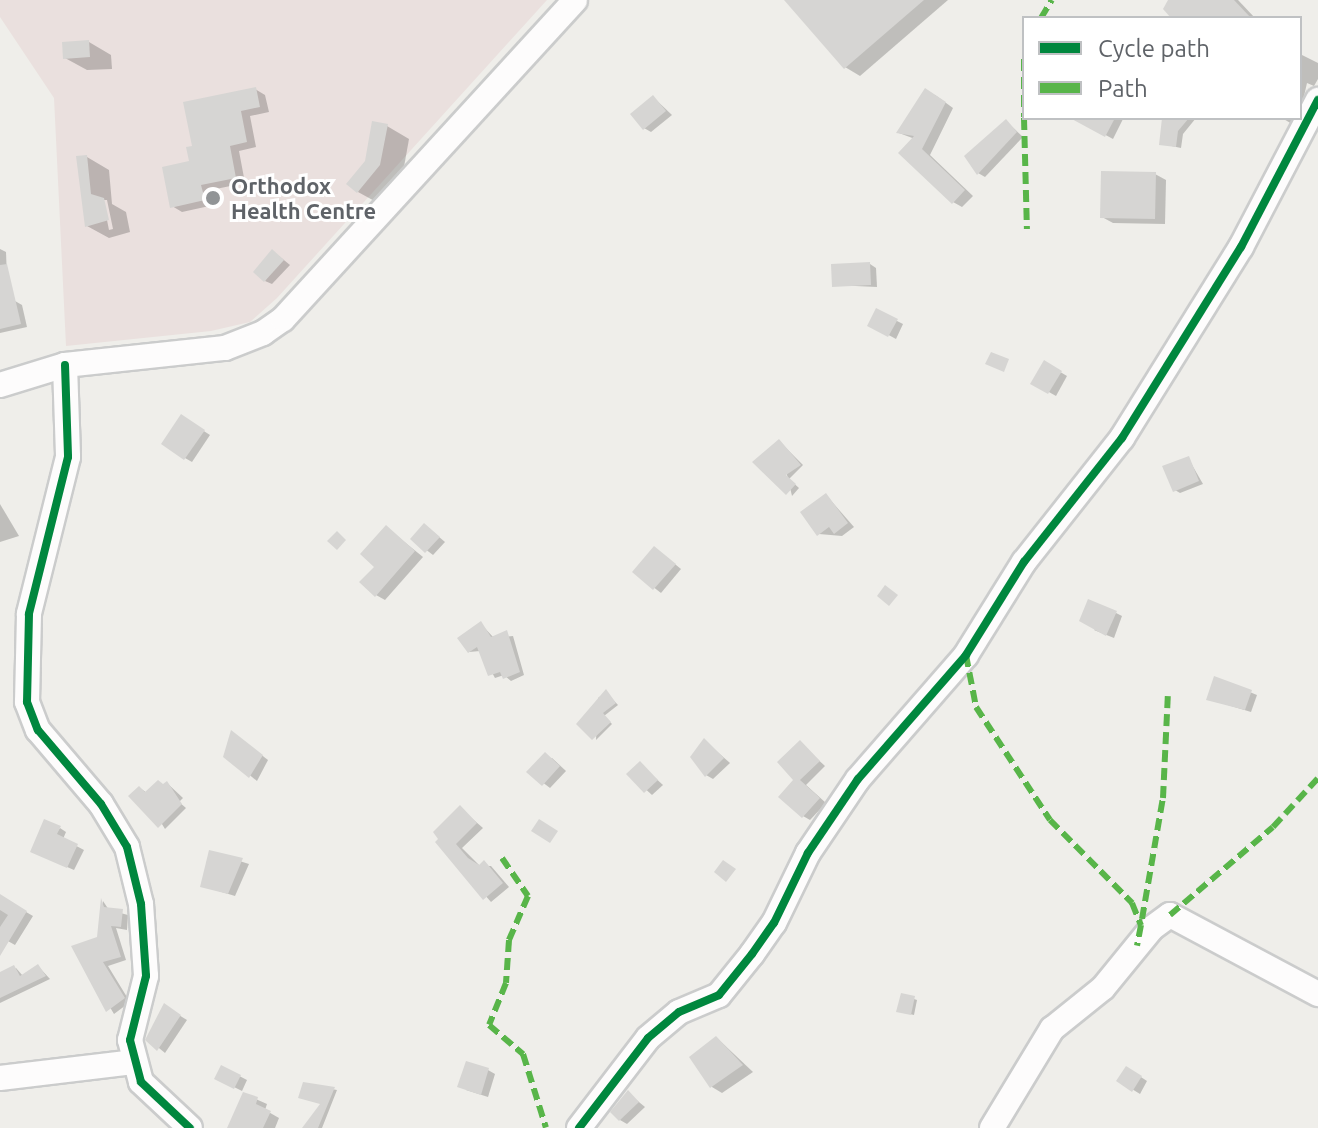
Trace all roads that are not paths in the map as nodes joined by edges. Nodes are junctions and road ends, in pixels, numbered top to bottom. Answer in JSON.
{"nodes":[{"id":1,"x":575,"y":0,"type":"edge"},
{"id":2,"x":1318,"y":100,"type":"edge"},
{"id":3,"x":65,"y":365,"type":"junction"},
{"id":4,"x":0,"y":385,"type":"edge"},
{"id":5,"x":1318,"y":994,"type":"edge"},
{"id":6,"x":135,"y":1062,"type":"junction"},
{"id":7,"x":0,"y":1078,"type":"edge"},
{"id":8,"x":190,"y":1128,"type":"edge"},
{"id":9,"x":579,"y":1128,"type":"edge"},
{"id":10,"x":992,"y":1128,"type":"edge"}],
"edges":[{"from":1,"to":3,"type":"street"},
{"from":2,"to":9,"type":"street"},
{"from":3,"to":4,"type":"street"},
{"from":3,"to":6,"type":"street"},
{"from":5,"to":10,"type":"street"},
{"from":6,"to":7,"type":"street"},
{"from":6,"to":8,"type":"street"}]}
